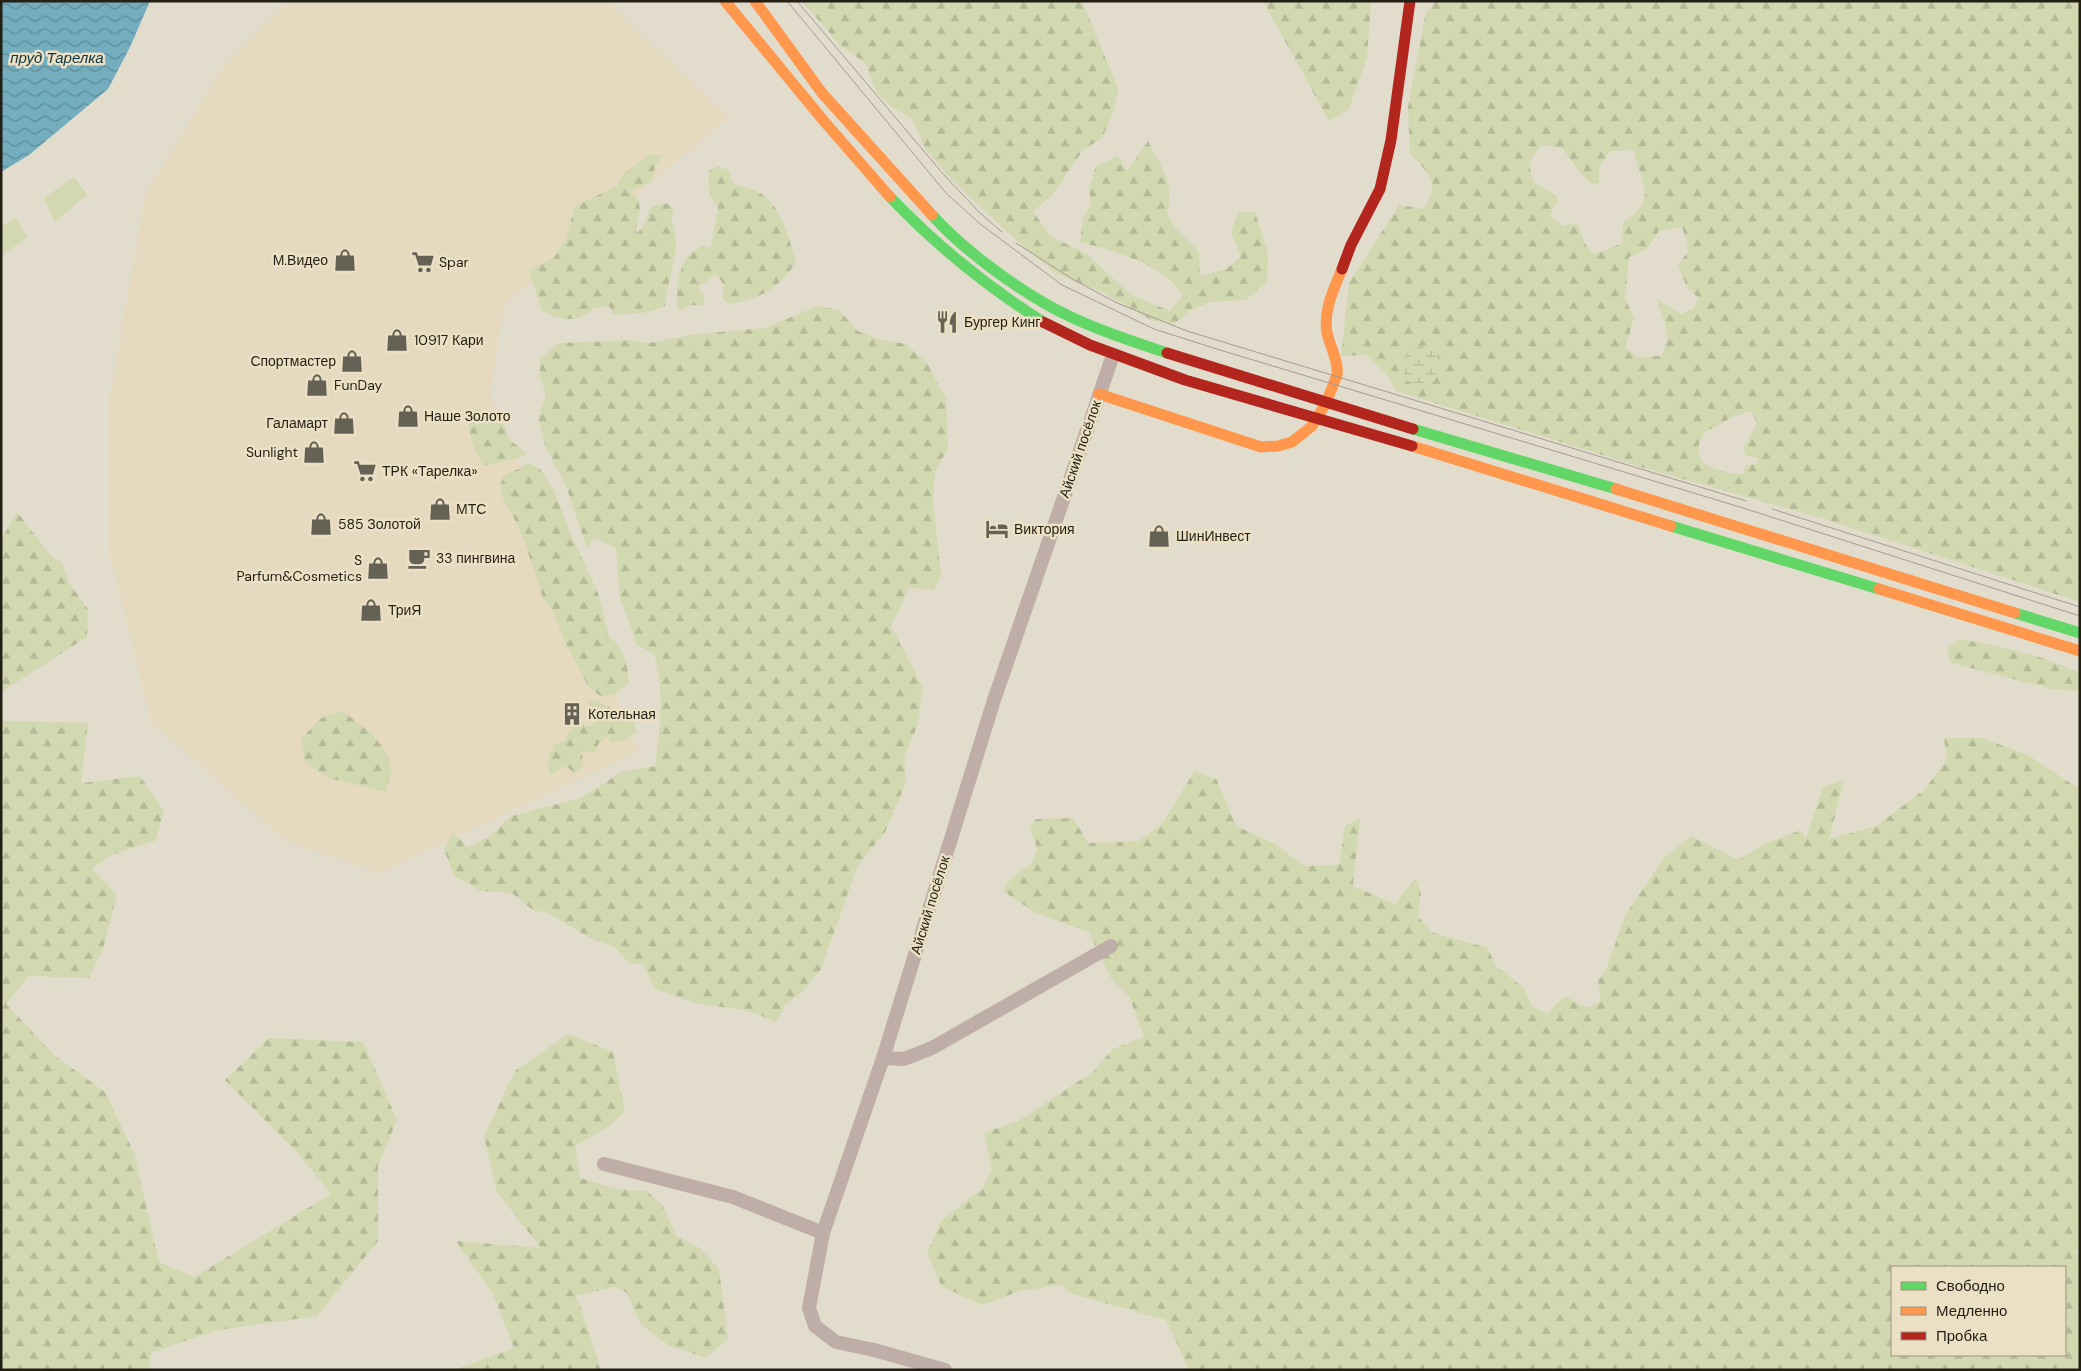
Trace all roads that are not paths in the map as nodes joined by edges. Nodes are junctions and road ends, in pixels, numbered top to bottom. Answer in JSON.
{"nodes":[{"id":1,"x":725,"y":1,"type":"edge"},
{"id":2,"x":755,"y":1,"type":"edge"},
{"id":3,"x":1410,"y":1,"type":"edge"},
{"id":4,"x":1113,"y":355,"type":"junction"},
{"id":5,"x":1099,"y":394,"type":"junction"},
{"id":6,"x":1326,"y":401,"type":"junction"},
{"id":7,"x":1320,"y":418,"type":"junction"},
{"id":8,"x":2080,"y":633,"type":"edge"},
{"id":9,"x":2080,"y":651,"type":"edge"},
{"id":10,"x":1111,"y":946,"type":"dead end"},
{"id":11,"x":883,"y":1058,"type":"junction"},
{"id":12,"x":604,"y":1164,"type":"dead end"},
{"id":13,"x":823,"y":1233,"type":"junction"},
{"id":14,"x":945,"y":1370,"type":"edge"}],
"edges":[{"from":1,"to":4,"type":"main road"},
{"from":2,"to":6,"type":"main road"},
{"from":3,"to":6,"type":"main road"},
{"from":4,"to":5,"type":"street","name":"Айский посёлок"},
{"from":4,"to":7,"type":"main road"},
{"from":5,"to":7,"type":"main road"},
{"from":5,"to":11,"type":"street","name":"Айский посёлок"},
{"from":6,"to":7,"type":"main road"},
{"from":6,"to":8,"type":"main road"},
{"from":7,"to":9,"type":"main road"},
{"from":10,"to":11,"type":"street"},
{"from":11,"to":13,"type":"street","name":"Айский посёлок"},
{"from":12,"to":13,"type":"street"},
{"from":13,"to":14,"type":"street","name":"Айский посёлок"}]}
